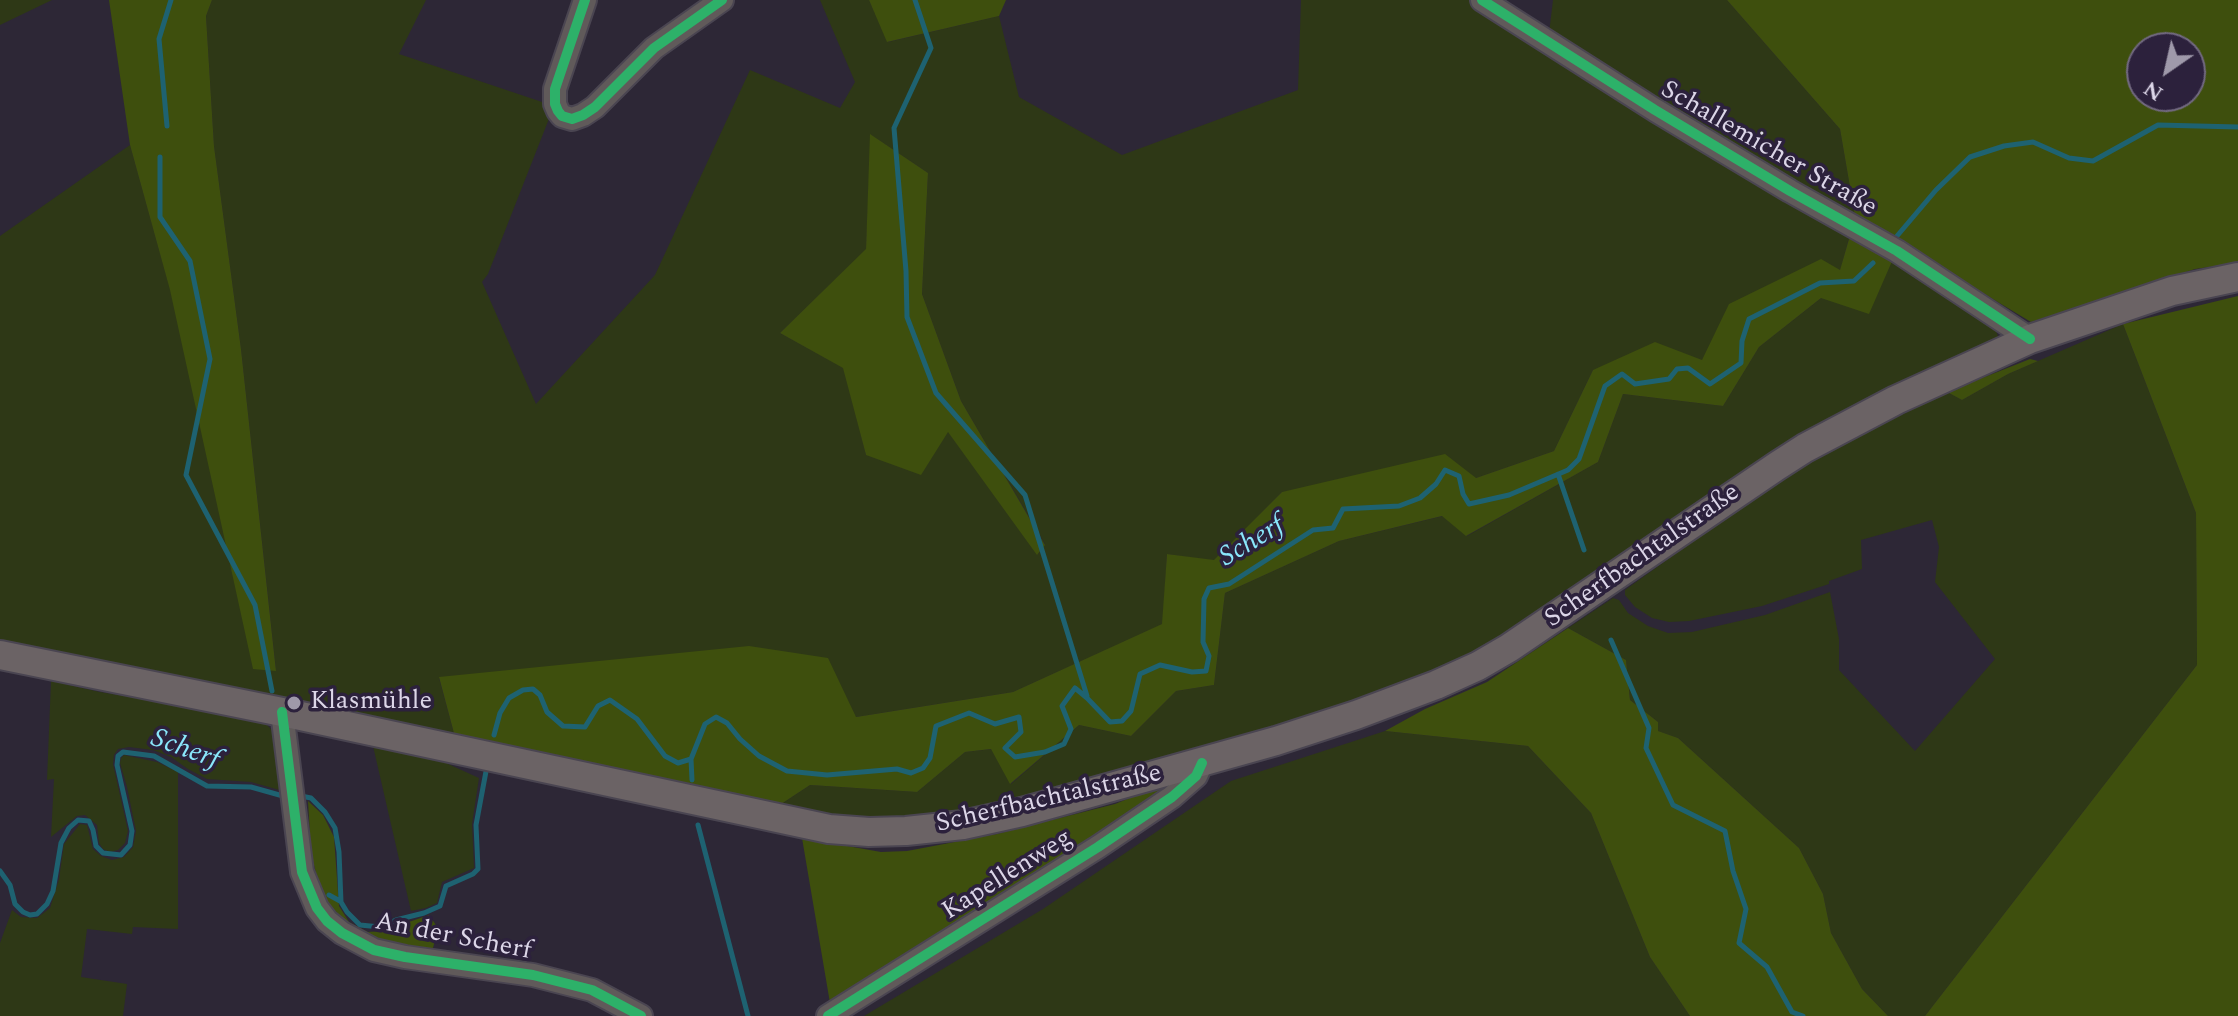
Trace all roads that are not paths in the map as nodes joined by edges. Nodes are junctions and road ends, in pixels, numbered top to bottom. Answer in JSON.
{"nodes":[{"id":1,"x":585,"y":0,"type":"edge"},
{"id":2,"x":722,"y":0,"type":"edge"},
{"id":3,"x":1482,"y":0,"type":"edge"},
{"id":4,"x":2238,"y":277,"type":"edge"},
{"id":5,"x":2030,"y":339,"type":"junction"},
{"id":6,"x":0,"y":655,"type":"edge"},
{"id":7,"x":282,"y":712,"type":"junction"},
{"id":8,"x":1202,"y":763,"type":"junction"},
{"id":9,"x":641,"y":1016,"type":"edge"},
{"id":10,"x":828,"y":1016,"type":"edge"}],
"edges":[{"from":1,"to":2,"type":"street"},
{"from":3,"to":5,"type":"street","name":"Schallemicher Straße"},
{"from":4,"to":5,"type":"main road","name":"Scherfbachtalstraße"},
{"from":5,"to":8,"type":"main road","name":"Scherfbachtalstraße"},
{"from":6,"to":7,"type":"main road","name":"Scherfbachtalstraße"},
{"from":7,"to":8,"type":"main road","name":"Scherfbachtalstraße"},
{"from":7,"to":9,"type":"street","name":"An der Scherf"},
{"from":8,"to":10,"type":"street","name":"Kapellenweg"}]}
